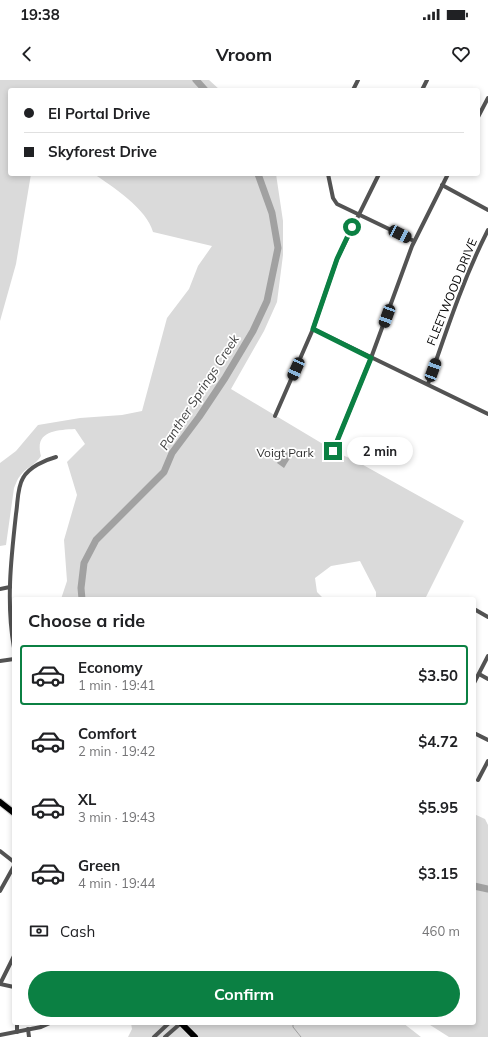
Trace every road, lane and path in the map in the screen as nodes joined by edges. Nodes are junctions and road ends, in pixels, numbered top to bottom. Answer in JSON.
{"nodes":[{"id":1,"x":488,"y":98,"type":"edge"},
{"id":2,"x":480,"y":113,"type":"edge"},
{"id":3,"x":328,"y":176,"type":"edge"},
{"id":4,"x":378,"y":176,"type":"edge"},
{"id":5,"x":447,"y":176,"type":"edge"},
{"id":6,"x":442,"y":185,"type":"junction"},
{"id":7,"x":488,"y":210,"type":"edge"},
{"id":8,"x":359,"y":214,"type":"junction"},
{"id":9,"x":488,"y":230,"type":"edge"},
{"id":10,"x":414,"y":241,"type":"junction"},
{"id":11,"x":313,"y":329,"type":"junction"},
{"id":12,"x":371,"y":358,"type":"junction"},
{"id":13,"x":428,"y":384,"type":"junction"},
{"id":14,"x":488,"y":413,"type":"edge"},
{"id":15,"x":275,"y":416,"type":"dead end"},
{"id":16,"x":333,"y":451,"type":"dead end"},
{"id":17,"x":56,"y":457,"type":"dead end"},
{"id":18,"x":10,"y":588,"type":"junction"},
{"id":19,"x":0,"y":589,"type":"edge"},
{"id":20,"x":476,"y":610,"type":"edge"},
{"id":21,"x":488,"y":617,"type":"edge"},
{"id":22,"x":12,"y":636,"type":"edge"},
{"id":23,"x":488,"y":656,"type":"edge"},
{"id":24,"x":12,"y":659,"type":"edge"},
{"id":25,"x":0,"y":662,"type":"edge"},
{"id":26,"x":479,"y":674,"type":"junction"},
{"id":27,"x":476,"y":679,"type":"edge"},
{"id":28,"x":488,"y":679,"type":"edge"},
{"id":29,"x":476,"y":734,"type":"edge"},
{"id":30,"x":488,"y":740,"type":"edge"},
{"id":31,"x":488,"y":761,"type":"edge"},
{"id":32,"x":478,"y":780,"type":"dead end"},
{"id":33,"x":0,"y":802,"type":"edge"},
{"id":34,"x":12,"y":811,"type":"edge"},
{"id":35,"x":0,"y":851,"type":"edge"},
{"id":36,"x":12,"y":860,"type":"edge"},
{"id":37,"x":12,"y":869,"type":"edge"},
{"id":38,"x":0,"y":890,"type":"edge"},
{"id":39,"x":12,"y":960,"type":"edge"},
{"id":40,"x":0,"y":984,"type":"edge"},
{"id":41,"x":12,"y":987,"type":"edge"},
{"id":42,"x":16,"y":1025,"type":"edge"},
{"id":43,"x":46,"y":1025,"type":"edge"},
{"id":44,"x":167,"y":1025,"type":"edge"},
{"id":45,"x":179,"y":1025,"type":"edge"},
{"id":46,"x":183,"y":1025,"type":"edge"},
{"id":47,"x":28,"y":1029,"type":"junction"},
{"id":48,"x":17,"y":1032,"type":"junction"},
{"id":49,"x":0,"y":1035,"type":"edge"},
{"id":50,"x":29,"y":1037,"type":"edge"},
{"id":51,"x":154,"y":1037,"type":"edge"},
{"id":52,"x":165,"y":1037,"type":"edge"},
{"id":53,"x":195,"y":1037,"type":"edge"}],
"edges":[{"from":1,"to":2,"type":"street"},
{"from":3,"to":8,"type":"street"},
{"from":4,"to":8,"type":"street"},
{"from":5,"to":6,"type":"street"},
{"from":6,"to":7,"type":"street"},
{"from":6,"to":10,"type":"street"},
{"from":8,"to":10,"type":"street"},
{"from":8,"to":11,"type":"street"},
{"from":9,"to":13,"type":"street","name":"FLEETWOOD DRIVE"},
{"from":10,"to":12,"type":"street"},
{"from":11,"to":12,"type":"street"},
{"from":11,"to":15,"type":"street"},
{"from":12,"to":13,"type":"street"},
{"from":12,"to":16,"type":"street"},
{"from":13,"to":14,"type":"street"},
{"from":17,"to":18,"type":"street"},
{"from":18,"to":19,"type":"street"},
{"from":18,"to":22,"type":"street"},
{"from":20,"to":21,"type":"street"},
{"from":23,"to":26,"type":"street"},
{"from":24,"to":25,"type":"street"},
{"from":26,"to":27,"type":"street"},
{"from":26,"to":28,"type":"street"},
{"from":29,"to":30,"type":"street"},
{"from":31,"to":32,"type":"street"},
{"from":33,"to":34,"type":"main road"},
{"from":35,"to":36,"type":"street"},
{"from":37,"to":38,"type":"street"},
{"from":39,"to":40,"type":"street"},
{"from":40,"to":41,"type":"street"},
{"from":42,"to":48,"type":"street"},
{"from":43,"to":47,"type":"street"},
{"from":44,"to":51,"type":"street"},
{"from":45,"to":52,"type":"street"},
{"from":46,"to":53,"type":"main road"},
{"from":47,"to":48,"type":"street"},
{"from":47,"to":50,"type":"street"},
{"from":48,"to":49,"type":"street"}]}
